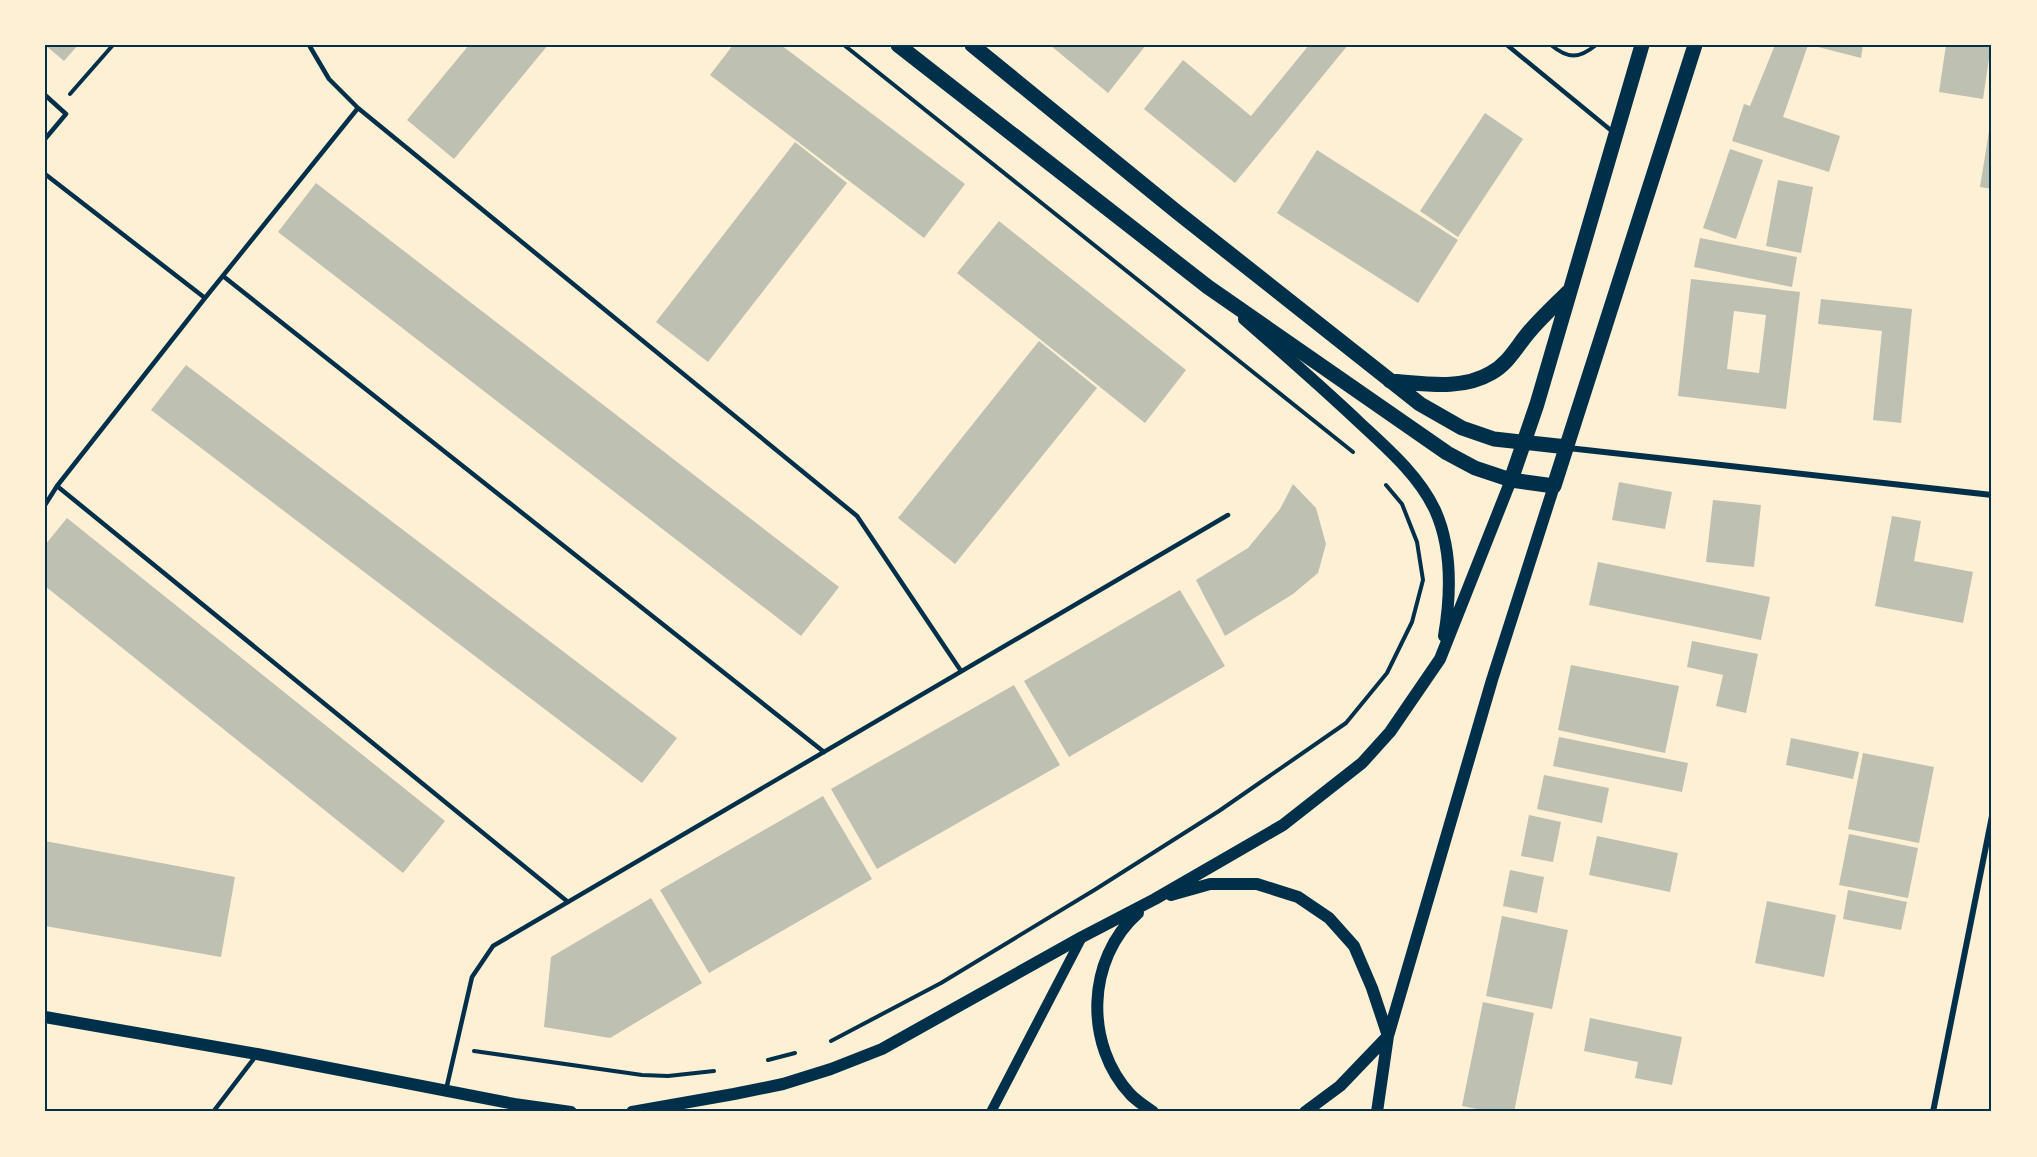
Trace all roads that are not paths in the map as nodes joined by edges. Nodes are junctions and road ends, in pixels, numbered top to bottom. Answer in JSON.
{"nodes":[{"id":1,"x":309,"y":45,"type":"edge"},
{"id":2,"x":898,"y":45,"type":"edge"},
{"id":3,"x":972,"y":45,"type":"edge"},
{"id":4,"x":1507,"y":45,"type":"edge"},
{"id":5,"x":1642,"y":45,"type":"edge"},
{"id":6,"x":1695,"y":45,"type":"edge"},
{"id":7,"x":45,"y":95,"type":"edge"},
{"id":8,"x":358,"y":108,"type":"junction"},
{"id":9,"x":1615,"y":134,"type":"junction"},
{"id":10,"x":45,"y":139,"type":"edge"},
{"id":11,"x":45,"y":174,"type":"edge"},
{"id":12,"x":223,"y":276,"type":"junction"},
{"id":13,"x":1208,"y":287,"type":"junction"},
{"id":14,"x":1570,"y":289,"type":"junction"},
{"id":15,"x":205,"y":298,"type":"junction"},
{"id":16,"x":1388,"y":381,"type":"junction"},
{"id":17,"x":1524,"y":444,"type":"junction"},
{"id":18,"x":1567,"y":447,"type":"junction"},
{"id":19,"x":1511,"y":480,"type":"junction"},
{"id":20,"x":57,"y":486,"type":"junction"},
{"id":21,"x":1554,"y":486,"type":"junction"},
{"id":22,"x":1992,"y":495,"type":"edge"},
{"id":23,"x":45,"y":505,"type":"edge"},
{"id":24,"x":1228,"y":515,"type":"dead end"},
{"id":25,"x":1440,"y":659,"type":"junction"},
{"id":26,"x":962,"y":671,"type":"junction"},
{"id":27,"x":825,"y":752,"type":"junction"},
{"id":28,"x":1992,"y":816,"type":"edge"},
{"id":29,"x":1155,"y":899,"type":"junction"},
{"id":30,"x":567,"y":903,"type":"junction"},
{"id":31,"x":1082,"y":937,"type":"junction"},
{"id":32,"x":45,"y":1017,"type":"edge"},
{"id":33,"x":1388,"y":1036,"type":"junction"},
{"id":34,"x":257,"y":1054,"type":"junction"},
{"id":35,"x":446,"y":1091,"type":"junction"},
{"id":36,"x":512,"y":1108,"type":"edge"},
{"id":37,"x":213,"y":1112,"type":"edge"},
{"id":38,"x":571,"y":1112,"type":"edge"},
{"id":39,"x":632,"y":1112,"type":"edge"},
{"id":40,"x":991,"y":1112,"type":"edge"},
{"id":41,"x":1153,"y":1112,"type":"edge"},
{"id":42,"x":1305,"y":1112,"type":"edge"},
{"id":43,"x":1377,"y":1112,"type":"edge"},
{"id":44,"x":1933,"y":1112,"type":"edge"}],
"edges":[{"from":1,"to":8,"type":"lane"},
{"from":2,"to":13,"type":"main road"},
{"from":3,"to":16,"type":"main road"},
{"from":4,"to":9,"type":"lane"},
{"from":5,"to":9,"type":"main road"},
{"from":6,"to":18,"type":"main road"},
{"from":7,"to":10,"type":"lane"},
{"from":8,"to":12,"type":"lane"},
{"from":8,"to":26,"type":"lane"},
{"from":9,"to":14,"type":"main road"},
{"from":11,"to":15,"type":"lane"},
{"from":12,"to":15,"type":"lane"},
{"from":12,"to":27,"type":"lane"},
{"from":13,"to":19,"type":"main road"},
{"from":13,"to":25,"type":"main road"},
{"from":14,"to":16,"type":"main road"},
{"from":14,"to":17,"type":"main road"},
{"from":15,"to":20,"type":"lane"},
{"from":16,"to":17,"type":"main road"},
{"from":17,"to":18,"type":"main road"},
{"from":17,"to":19,"type":"main road"},
{"from":18,"to":21,"type":"main road"},
{"from":18,"to":22,"type":"street"},
{"from":19,"to":21,"type":"main road"},
{"from":19,"to":25,"type":"main road"},
{"from":20,"to":23,"type":"lane"},
{"from":20,"to":30,"type":"lane"},
{"from":21,"to":33,"type":"main road"},
{"from":24,"to":26,"type":"lane"},
{"from":25,"to":29,"type":"main road"},
{"from":26,"to":27,"type":"lane"},
{"from":27,"to":30,"type":"lane"},
{"from":28,"to":44,"type":"street"},
{"from":29,"to":31,"type":"main road"},
{"from":29,"to":33,"type":"main road"},
{"from":29,"to":41,"type":"main road"},
{"from":30,"to":35,"type":"lane"},
{"from":31,"to":39,"type":"main road"},
{"from":31,"to":40,"type":"street"},
{"from":32,"to":34,"type":"main road"},
{"from":33,"to":42,"type":"main road"},
{"from":33,"to":43,"type":"main road"},
{"from":34,"to":35,"type":"main road"},
{"from":34,"to":37,"type":"lane"},
{"from":35,"to":36,"type":"main road"},
{"from":36,"to":38,"type":"main road"}]}
